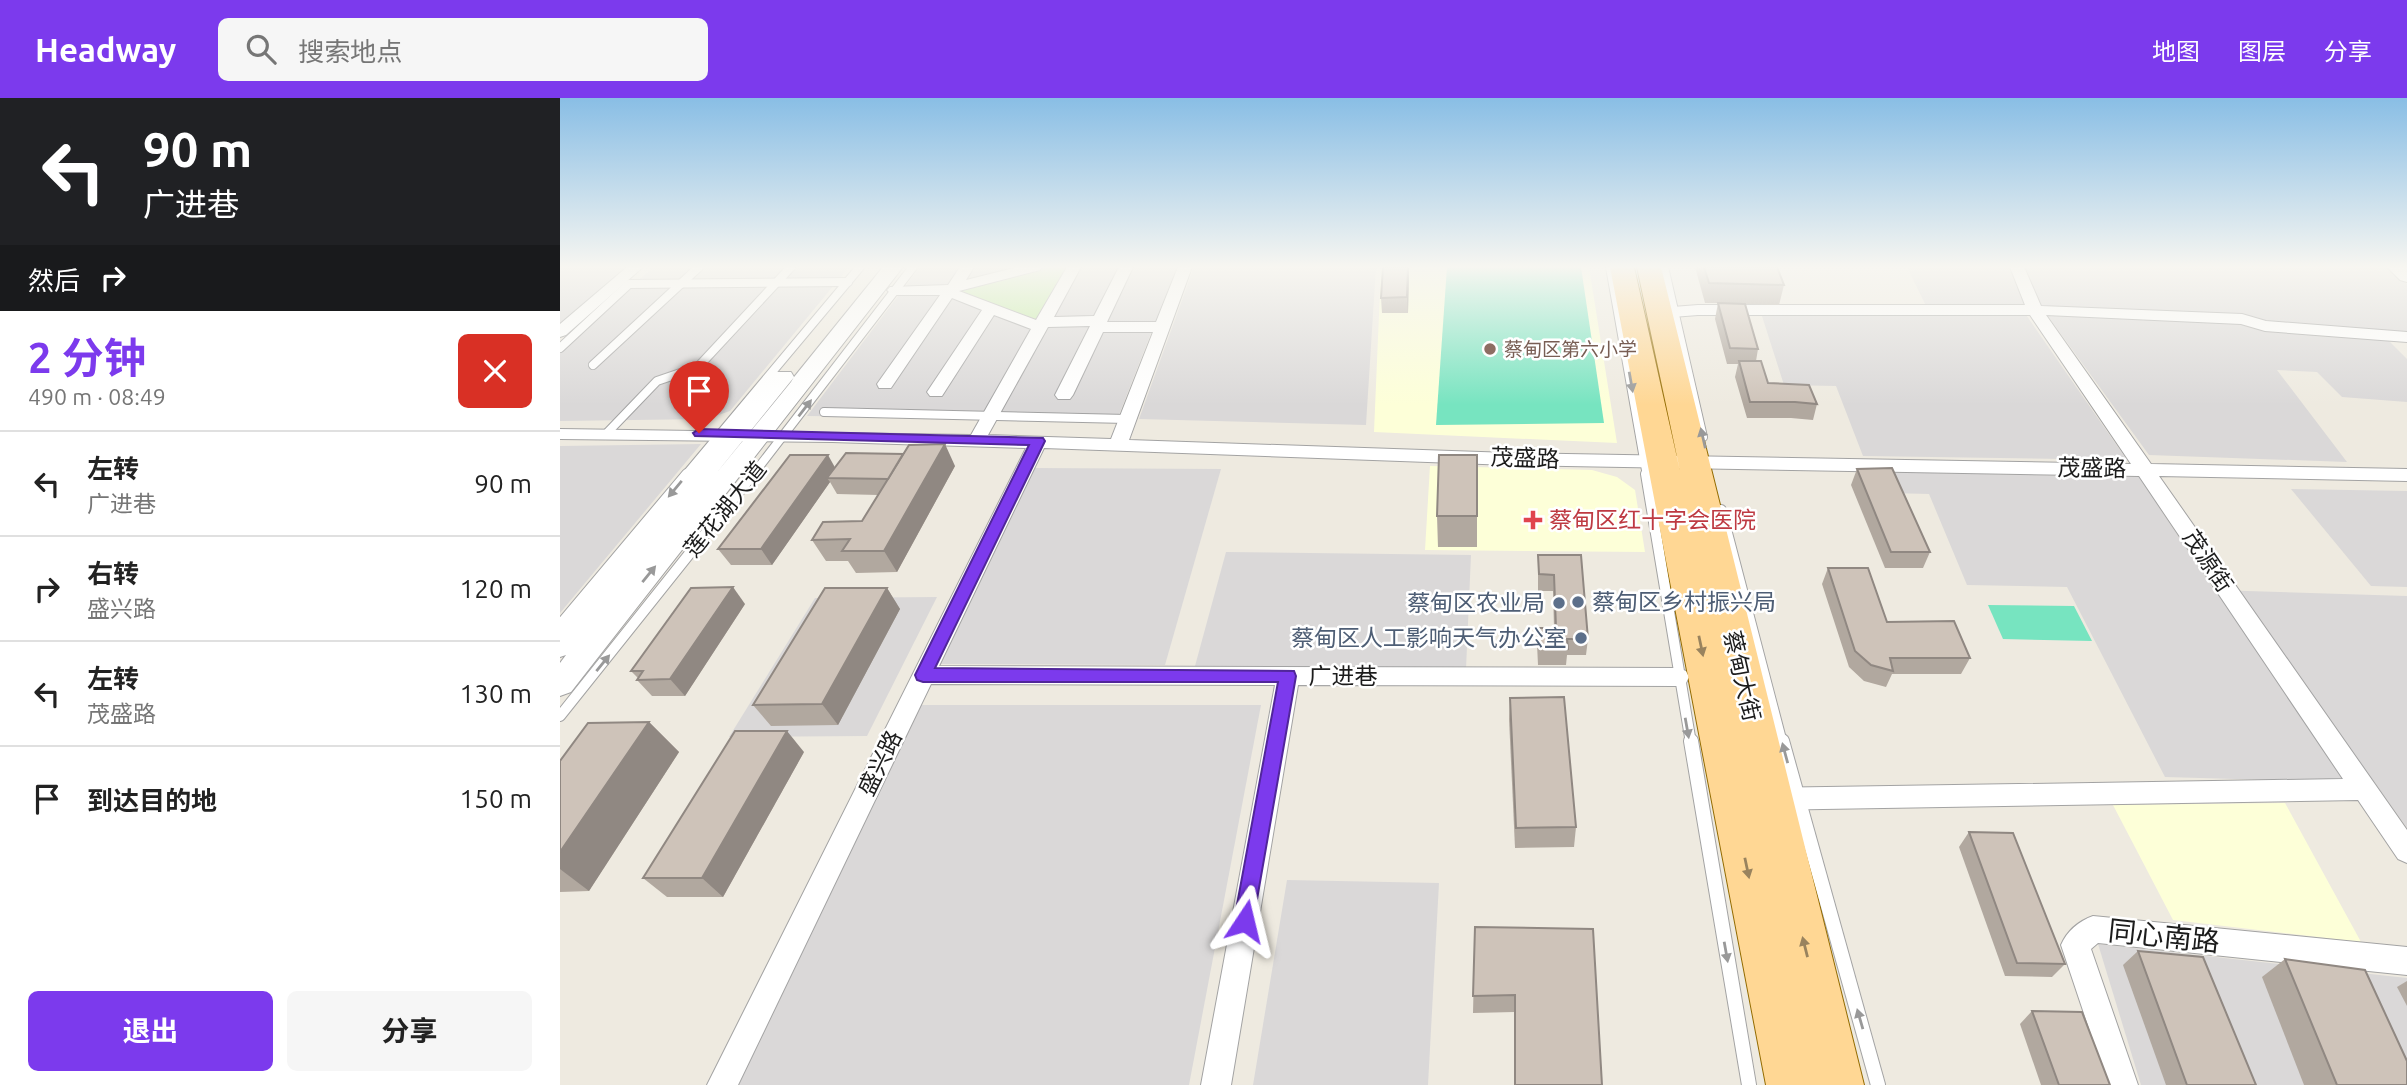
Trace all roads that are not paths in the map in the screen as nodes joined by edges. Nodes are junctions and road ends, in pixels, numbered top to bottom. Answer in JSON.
{"nodes":[{"id":1,"x":582,"y":313,"type":"edge"},
{"id":2,"x":598,"y":313,"type":"edge"},
{"id":3,"x":649,"y":313,"type":"edge"},
{"id":4,"x":748,"y":313,"type":"edge"},
{"id":5,"x":824,"y":313,"type":"edge"},
{"id":6,"x":834,"y":313,"type":"edge"},
{"id":7,"x":868,"y":313,"type":"edge"},
{"id":8,"x":933,"y":313,"type":"edge"},
{"id":9,"x":988,"y":313,"type":"edge"},
{"id":10,"x":1006,"y":313,"type":"edge"},
{"id":11,"x":1048,"y":313,"type":"edge"},
{"id":12,"x":1103,"y":313,"type":"edge"},
{"id":13,"x":1167,"y":313,"type":"edge"},
{"id":14,"x":1627,"y":313,"type":"edge"},
{"id":15,"x":1636,"y":313,"type":"edge"},
{"id":16,"x":1675,"y":313,"type":"edge"},
{"id":17,"x":2037,"y":313,"type":"edge"},
{"id":18,"x":2105,"y":313,"type":"edge"},
{"id":19,"x":1668,"y":314,"type":"joint"},
{"id":20,"x":1098,"y":324,"type":"junction"},
{"id":21,"x":1041,"y":325,"type":"junction"},
{"id":22,"x":1162,"y":327,"type":"junction"},
{"id":23,"x":560,"y":332,"type":"edge"},
{"id":24,"x":2407,"y":337,"type":"edge"},
{"id":25,"x":560,"y":348,"type":"edge"},
{"id":26,"x":593,"y":365,"type":"dead end"},
{"id":27,"x":885,"y":384,"type":"dead end"},
{"id":28,"x":936,"y":392,"type":"dead end"},
{"id":29,"x":1064,"y":395,"type":"dead end"},
{"id":30,"x":824,"y":412,"type":"dead end"},
{"id":31,"x":990,"y":416,"type":"junction"},
{"id":32,"x":1127,"y":419,"type":"junction"},
{"id":33,"x":607,"y":433,"type":"junction"},
{"id":34,"x":730,"y":434,"type":"junction"},
{"id":35,"x":773,"y":435,"type":"junction"},
{"id":36,"x":564,"y":438,"type":"edge"},
{"id":37,"x":976,"y":439,"type":"junction"},
{"id":38,"x":1038,"y":441,"type":"junction"},
{"id":39,"x":1118,"y":444,"type":"junction"},
{"id":40,"x":1684,"y":465,"type":"junction"},
{"id":41,"x":2144,"y":469,"type":"junction"},
{"id":42,"x":2407,"y":475,"type":"edge"},
{"id":43,"x":1719,"y":503,"type":"dead end"},
{"id":44,"x":560,"y":625,"type":"edge"},
{"id":45,"x":560,"y":646,"type":"edge"},
{"id":46,"x":923,"y":675,"type":"junction"},
{"id":47,"x":1288,"y":676,"type":"junction"},
{"id":48,"x":1678,"y":677,"type":"junction"},
{"id":49,"x":560,"y":684,"type":"edge"},
{"id":50,"x":560,"y":716,"type":"edge"},
{"id":51,"x":2363,"y":789,"type":"junction"},
{"id":52,"x":1783,"y":799,"type":"junction"},
{"id":53,"x":2407,"y":851,"type":"edge"},
{"id":54,"x":2407,"y":961,"type":"edge"},
{"id":55,"x":722,"y":1085,"type":"edge"},
{"id":56,"x":1216,"y":1085,"type":"edge"},
{"id":57,"x":1748,"y":1085,"type":"edge"},
{"id":58,"x":1792,"y":1085,"type":"edge"},
{"id":59,"x":1838,"y":1085,"type":"edge"},
{"id":60,"x":1878,"y":1085,"type":"edge"},
{"id":61,"x":2123,"y":1085,"type":"edge"}],
"edges":[{"from":1,"to":23,"type":"street"},
{"from":2,"to":25,"type":"lane"},
{"from":3,"to":26,"type":"lane"},
{"from":4,"to":33,"type":"lane"},
{"from":5,"to":34,"type":"lane","name":"莲花湖大道"},
{"from":6,"to":34,"type":"street","name":"莲花湖大道"},
{"from":35,"to":7,"type":"street","name":"莲花湖大道","one_way":true},
{"from":8,"to":27,"type":"street"},
{"from":9,"to":28,"type":"street"},
{"from":10,"to":21,"type":"street"},
{"from":11,"to":21,"type":"street"},
{"from":12,"to":20,"type":"street"},
{"from":13,"to":22,"type":"street"},
{"from":14,"to":40,"type":"lane","one_way":true},
{"from":15,"to":40,"type":"main road","name":"蔡甸大街"},
{"from":16,"to":19,"type":"street"},
{"from":17,"to":41,"type":"street","name":"茂源街"},
{"from":18,"to":24,"type":"street"},
{"from":40,"to":19,"type":"main road","name":"蔡甸大街","one_way":true},
{"from":20,"to":21,"type":"street"},
{"from":20,"to":22,"type":"street"},
{"from":20,"to":29,"type":"street"},
{"from":21,"to":31,"type":"street"},
{"from":22,"to":32,"type":"street"},
{"from":30,"to":31,"type":"lane"},
{"from":31,"to":32,"type":"lane"},
{"from":31,"to":37,"type":"street"},
{"from":32,"to":39,"type":"street"},
{"from":33,"to":34,"type":"street","name":"茂盛路"},
{"from":33,"to":36,"type":"street","name":"茂盛路"},
{"from":34,"to":35,"type":"street","name":"茂盛路"},
{"from":34,"to":44,"type":"lane","name":"莲花湖大道","one_way":true},
{"from":34,"to":45,"type":"street","name":"莲花湖大道"},
{"from":35,"to":37,"type":"street","name":"茂盛路"},
{"from":49,"to":35,"type":"street","name":"莲花湖大道","one_way":true},
{"from":50,"to":35,"type":"lane","name":"莲花湖大道","one_way":true},
{"from":37,"to":38,"type":"street","name":"茂盛路"},
{"from":38,"to":39,"type":"street","name":"茂盛路"},
{"from":38,"to":46,"type":"street","name":"盛兴路"},
{"from":39,"to":40,"type":"street","name":"茂盛路"},
{"from":40,"to":41,"type":"street","name":"茂盛路"},
{"from":40,"to":48,"type":"lane"},
{"from":40,"to":52,"type":"main road","name":"蔡甸大街"},
{"from":40,"to":58,"type":"main road","name":"蔡甸大街","one_way":true},
{"from":41,"to":42,"type":"street","name":"茂盛路"},
{"from":41,"to":51,"type":"street","name":"茂源街"},
{"from":52,"to":43,"type":"lane","one_way":true},
{"from":46,"to":47,"type":"street","name":"广进巷"},
{"from":46,"to":55,"type":"street","name":"盛兴路"},
{"from":47,"to":48,"type":"street","name":"广进巷"},
{"from":47,"to":56,"type":"street"},
{"from":48,"to":57,"type":"lane","one_way":true},
{"from":51,"to":52,"type":"street"},
{"from":51,"to":53,"type":"street","name":"茂源街"},
{"from":59,"to":52,"type":"main road","name":"蔡甸大街","one_way":true},
{"from":60,"to":52,"type":"lane","one_way":true},
{"from":54,"to":61,"type":"street","name":"同心南路"}]}
